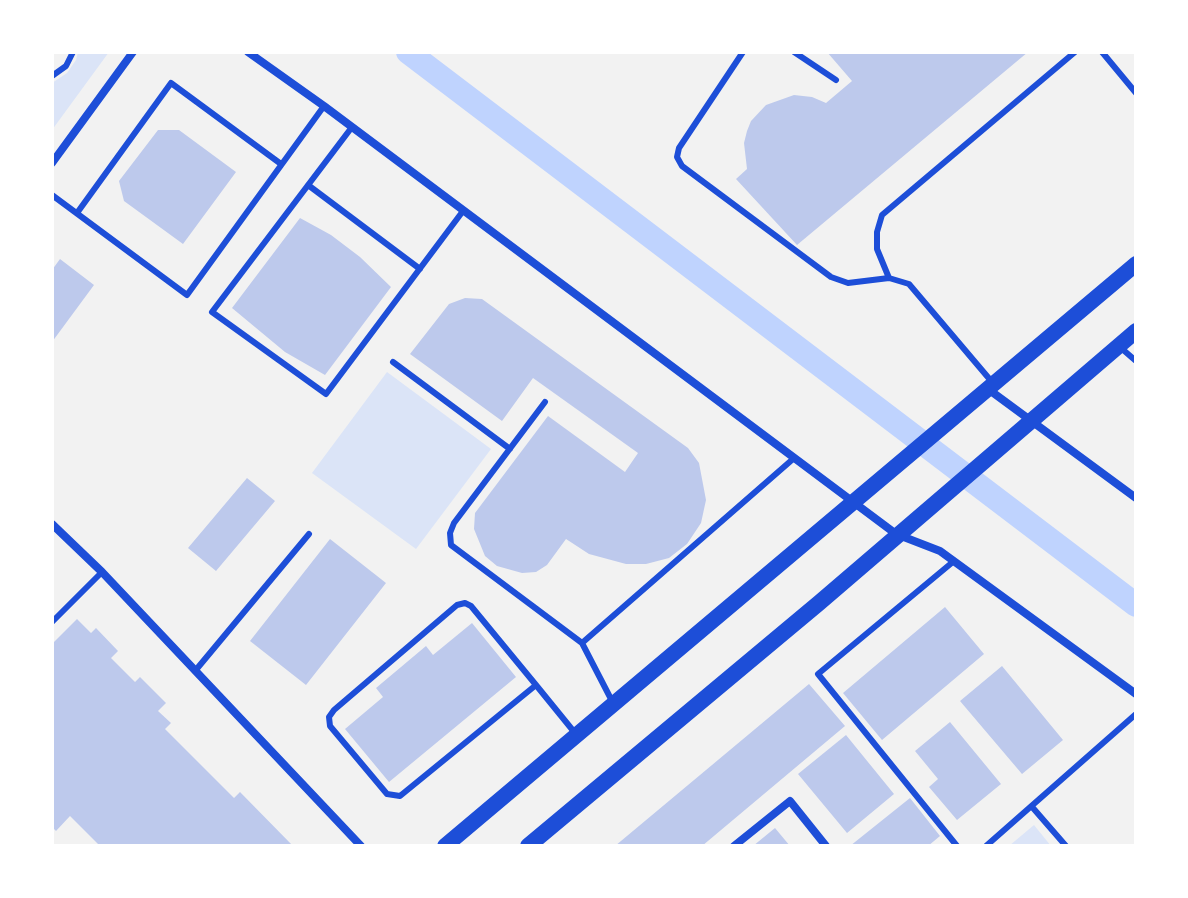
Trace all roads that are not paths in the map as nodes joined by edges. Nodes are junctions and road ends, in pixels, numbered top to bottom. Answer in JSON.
{"nodes":[{"id":1,"x":73,"y":52,"type":"edge"},
{"id":2,"x":133,"y":52,"type":"edge"},
{"id":3,"x":248,"y":52,"type":"edge"},
{"id":4,"x":743,"y":52,"type":"edge"},
{"id":5,"x":794,"y":52,"type":"edge"},
{"id":6,"x":1075,"y":52,"type":"edge"},
{"id":7,"x":1102,"y":52,"type":"edge"},
{"id":8,"x":52,"y":76,"type":"edge"},
{"id":9,"x":836,"y":80,"type":"dead end"},
{"id":10,"x":1136,"y":93,"type":"edge"},
{"id":11,"x":324,"y":106,"type":"junction"},
{"id":12,"x":352,"y":127,"type":"junction"},
{"id":13,"x":52,"y":163,"type":"edge"},
{"id":14,"x":281,"y":164,"type":"junction"},
{"id":15,"x":308,"y":185,"type":"junction"},
{"id":16,"x":52,"y":195,"type":"edge"},
{"id":17,"x":463,"y":211,"type":"junction"},
{"id":18,"x":77,"y":213,"type":"junction"},
{"id":19,"x":1136,"y":264,"type":"edge"},
{"id":20,"x":420,"y":269,"type":"junction"},
{"id":21,"x":889,"y":278,"type":"junction"},
{"id":22,"x":1136,"y":331,"type":"edge"},
{"id":23,"x":1119,"y":346,"type":"junction"},
{"id":24,"x":1136,"y":361,"type":"edge"},
{"id":25,"x":393,"y":362,"type":"dead end"},
{"id":26,"x":991,"y":387,"type":"junction"},
{"id":27,"x":545,"y":402,"type":"dead end"},
{"id":28,"x":1029,"y":421,"type":"junction"},
{"id":29,"x":510,"y":449,"type":"junction"},
{"id":30,"x":793,"y":459,"type":"junction"},
{"id":31,"x":1136,"y":498,"type":"edge"},
{"id":32,"x":854,"y":503,"type":"junction"},
{"id":33,"x":52,"y":524,"type":"edge"},
{"id":34,"x":309,"y":534,"type":"dead end"},
{"id":35,"x":896,"y":534,"type":"junction"},
{"id":36,"x":954,"y":561,"type":"junction"},
{"id":37,"x":102,"y":572,"type":"junction"},
{"id":38,"x":52,"y":622,"type":"edge"},
{"id":39,"x":582,"y":643,"type":"junction"},
{"id":40,"x":195,"y":671,"type":"junction"},
{"id":41,"x":536,"y":685,"type":"junction"},
{"id":42,"x":1136,"y":694,"type":"edge"},
{"id":43,"x":613,"y":704,"type":"junction"},
{"id":44,"x":1136,"y":714,"type":"edge"},
{"id":45,"x":577,"y":736,"type":"junction"},
{"id":46,"x":1033,"y":808,"type":"junction"},
{"id":47,"x":466,"y":840,"type":"edge"},
{"id":48,"x":361,"y":846,"type":"edge"},
{"id":49,"x":445,"y":846,"type":"edge"},
{"id":50,"x":528,"y":846,"type":"edge"},
{"id":51,"x":734,"y":846,"type":"edge"},
{"id":52,"x":826,"y":846,"type":"edge"},
{"id":53,"x":957,"y":846,"type":"edge"},
{"id":54,"x":986,"y":846,"type":"edge"},
{"id":55,"x":1066,"y":846,"type":"edge"}],
"edges":[{"from":1,"to":8,"type":"lane"},
{"from":2,"to":13,"type":"street"},
{"from":3,"to":11,"type":"street"},
{"from":4,"to":21,"type":"lane"},
{"from":5,"to":9,"type":"lane"},
{"from":6,"to":21,"type":"lane"},
{"from":7,"to":10,"type":"lane"},
{"from":11,"to":12,"type":"street"},
{"from":11,"to":14,"type":"lane"},
{"from":12,"to":15,"type":"lane"},
{"from":12,"to":17,"type":"street"},
{"from":14,"to":18,"type":"lane"},
{"from":14,"to":18,"type":"lane"},
{"from":15,"to":20,"type":"lane"},
{"from":15,"to":20,"type":"lane"},
{"from":16,"to":18,"type":"lane"},
{"from":17,"to":20,"type":"lane"},
{"from":17,"to":30,"type":"street"},
{"from":19,"to":26,"type":"main road"},
{"from":21,"to":26,"type":"lane"},
{"from":22,"to":23,"type":"main road"},
{"from":23,"to":24,"type":"lane"},
{"from":23,"to":28,"type":"main road"},
{"from":25,"to":29,"type":"lane"},
{"from":26,"to":28,"type":"street"},
{"from":26,"to":32,"type":"main road"},
{"from":27,"to":29,"type":"lane"},
{"from":28,"to":31,"type":"street"},
{"from":28,"to":35,"type":"main road"},
{"from":29,"to":39,"type":"lane"},
{"from":30,"to":32,"type":"street"},
{"from":30,"to":39,"type":"lane"},
{"from":32,"to":35,"type":"street"},
{"from":32,"to":43,"type":"main road"},
{"from":33,"to":37,"type":"street"},
{"from":34,"to":40,"type":"lane"},
{"from":35,"to":36,"type":"street"},
{"from":35,"to":50,"type":"main road"},
{"from":36,"to":42,"type":"street"},
{"from":36,"to":53,"type":"lane"},
{"from":37,"to":38,"type":"lane"},
{"from":37,"to":40,"type":"street"},
{"from":39,"to":43,"type":"lane"},
{"from":40,"to":48,"type":"street"},
{"from":41,"to":41,"type":"lane"},
{"from":41,"to":45,"type":"lane"},
{"from":43,"to":45,"type":"main road"},
{"from":44,"to":46,"type":"lane"},
{"from":45,"to":47,"type":"main road"},
{"from":46,"to":54,"type":"lane"},
{"from":46,"to":55,"type":"lane"},
{"from":47,"to":49,"type":"main road"},
{"from":51,"to":52,"type":"street"}]}
